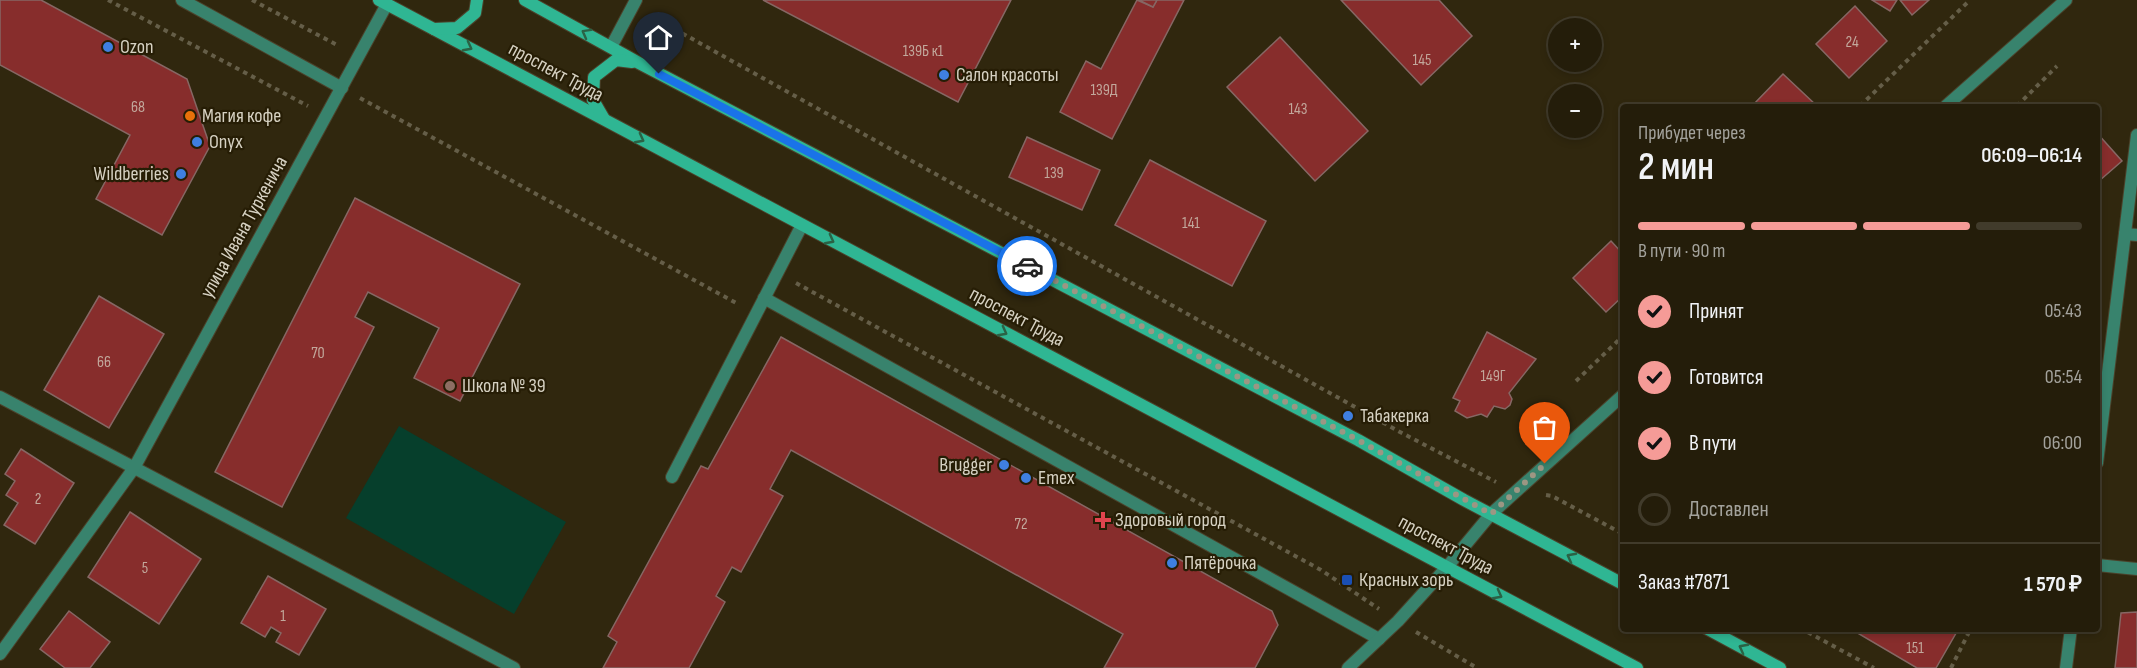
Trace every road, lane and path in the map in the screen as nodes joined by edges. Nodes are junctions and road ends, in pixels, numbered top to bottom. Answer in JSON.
{"nodes":[{"id":1,"x":108,"y":0,"type":"edge"},
{"id":2,"x":182,"y":0,"type":"edge"},
{"id":3,"x":252,"y":0,"type":"edge"},
{"id":4,"x":477,"y":0,"type":"edge"},
{"id":5,"x":525,"y":0,"type":"edge"},
{"id":6,"x":1970,"y":0,"type":"edge"},
{"id":7,"x":2066,"y":0,"type":"edge"},
{"id":8,"x":383,"y":2,"type":"edge"},
{"id":9,"x":634,"y":3,"type":"edge"},
{"id":10,"x":433,"y":29,"type":"junction"},
{"id":11,"x":611,"y":47,"type":"junction"},
{"id":12,"x":359,"y":57,"type":"junction"},
{"id":13,"x":639,"y":63,"type":"junction"},
{"id":14,"x":2057,"y":66,"type":"dead end"},
{"id":15,"x":342,"y":88,"type":"junction"},
{"id":16,"x":1862,"y":104,"type":"edge"},
{"id":17,"x":1948,"y":104,"type":"edge"},
{"id":18,"x":2020,"y":104,"type":"edge"},
{"id":19,"x":327,"y":116,"type":"junction"},
{"id":20,"x":604,"y":120,"type":"junction"},
{"id":21,"x":2137,"y":135,"type":"edge"},
{"id":22,"x":802,"y":225,"type":"junction"},
{"id":23,"x":2131,"y":235,"type":"edge"},
{"id":24,"x":764,"y":298,"type":"junction"},
{"id":25,"x":1620,"y":339,"type":"edge"},
{"id":26,"x":1576,"y":381,"type":"dead end"},
{"id":27,"x":0,"y":397,"type":"edge"},
{"id":28,"x":1620,"y":397,"type":"edge"},
{"id":29,"x":2100,"y":432,"type":"edge"},
{"id":30,"x":134,"y":468,"type":"junction"},
{"id":31,"x":672,"y":477,"type":"dead end"},
{"id":32,"x":1515,"y":491,"type":"junction"},
{"id":33,"x":1491,"y":514,"type":"junction"},
{"id":34,"x":1620,"y":532,"type":"edge"},
{"id":35,"x":2100,"y":565,"type":"edge"},
{"id":36,"x":1447,"y":567,"type":"junction"},
{"id":37,"x":2137,"y":569,"type":"edge"},
{"id":38,"x":1620,"y":582,"type":"edge"},
{"id":39,"x":1398,"y":621,"type":"junction"},
{"id":40,"x":1713,"y":632,"type":"edge"},
{"id":41,"x":1807,"y":632,"type":"edge"},
{"id":42,"x":1969,"y":632,"type":"edge"},
{"id":43,"x":2070,"y":632,"type":"edge"},
{"id":44,"x":1379,"y":639,"type":"junction"},
{"id":45,"x":0,"y":654,"type":"edge"},
{"id":46,"x":514,"y":668,"type":"edge"},
{"id":47,"x":1347,"y":668,"type":"edge"},
{"id":48,"x":1477,"y":668,"type":"edge"},
{"id":49,"x":1637,"y":668,"type":"edge"},
{"id":50,"x":1780,"y":668,"type":"edge"},
{"id":51,"x":1874,"y":668,"type":"edge"},
{"id":52,"x":1951,"y":668,"type":"edge"},
{"id":53,"x":2066,"y":668,"type":"edge"}],
"edges":[{"from":1,"to":19,"type":"path"},
{"from":2,"to":15,"type":"street"},
{"from":3,"to":12,"type":"path"},
{"from":4,"to":10,"type":"main road"},
{"from":11,"to":5,"type":"main road","one_way":true},
{"from":6,"to":16,"type":"path"},
{"from":7,"to":17,"type":"street"},
{"from":8,"to":10,"type":"main road","name":"проспект Труда"},
{"from":8,"to":12,"type":"street","name":"улица Ивана Туркенича"},
{"from":9,"to":11,"type":"street"},
{"from":9,"to":32,"type":"path"},
{"from":10,"to":20,"type":"main road","name":"проспект Труда","one_way":true},
{"from":11,"to":13,"type":"main road"},
{"from":12,"to":15,"type":"street","name":"улица Ивана Туркенича"},
{"from":13,"to":20,"type":"main road"},
{"from":13,"to":33,"type":"main road"},
{"from":14,"to":18,"type":"path"},
{"from":15,"to":19,"type":"street","name":"улица Ивана Туркенича"},
{"from":19,"to":30,"type":"street","name":"улица Ивана Туркенича"},
{"from":20,"to":22,"type":"main road","name":"проспект Труда","one_way":true},
{"from":21,"to":23,"type":"street"},
{"from":22,"to":24,"type":"street"},
{"from":22,"to":36,"type":"main road","name":"проспект Труда","one_way":true},
{"from":23,"to":29,"type":"street"},
{"from":24,"to":31,"type":"street"},
{"from":24,"to":44,"type":"street"},
{"from":25,"to":26,"type":"path"},
{"from":27,"to":30,"type":"street"},
{"from":28,"to":32,"type":"street"},
{"from":30,"to":45,"type":"street","name":"улица Ивана Туркенича"},
{"from":30,"to":46,"type":"street"},
{"from":32,"to":33,"type":"street"},
{"from":32,"to":34,"type":"path"},
{"from":33,"to":36,"type":"street"},
{"from":38,"to":33,"type":"main road","one_way":true},
{"from":35,"to":37,"type":"street"},
{"from":36,"to":39,"type":"street"},
{"from":36,"to":49,"type":"main road","name":"проспект Труда","one_way":true},
{"from":39,"to":44,"type":"street"},
{"from":39,"to":48,"type":"path"},
{"from":50,"to":40,"type":"main road","one_way":true},
{"from":41,"to":51,"type":"path"},
{"from":42,"to":52,"type":"path"},
{"from":43,"to":53,"type":"street"},
{"from":44,"to":47,"type":"street"}]}
